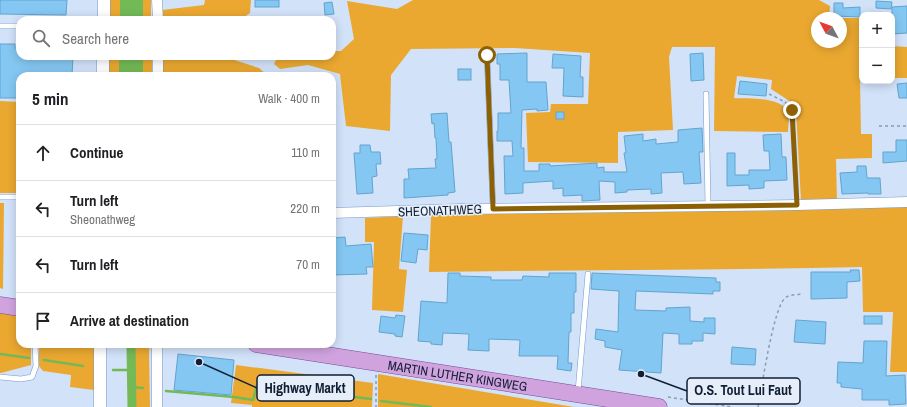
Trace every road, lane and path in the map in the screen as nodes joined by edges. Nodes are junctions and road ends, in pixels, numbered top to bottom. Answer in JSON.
{"nodes":[{"id":1,"x":104,"y":0,"type":"edge"},
{"id":2,"x":157,"y":0,"type":"edge"},
{"id":3,"x":104,"y":16,"type":"edge"},
{"id":4,"x":158,"y":16,"type":"edge"},
{"id":5,"x":0,"y":26,"type":"edge"},
{"id":6,"x":16,"y":26,"type":"edge"},
{"id":7,"x":487,"y":55,"type":"dead end"},
{"id":8,"x":103,"y":60,"type":"edge"},
{"id":9,"x":158,"y":60,"type":"edge"},
{"id":10,"x":103,"y":72,"type":"edge"},
{"id":11,"x":158,"y":72,"type":"edge"},
{"id":12,"x":706,"y":94,"type":"dead end"},
{"id":13,"x":769,"y":94,"type":"dead end"},
{"id":14,"x":878,"y":126,"type":"dead end"},
{"id":15,"x":907,"y":126,"type":"edge"},
{"id":16,"x":16,"y":197,"type":"edge"},
{"id":17,"x":0,"y":198,"type":"edge"},
{"id":18,"x":907,"y":202,"type":"edge"},
{"id":19,"x":708,"y":205,"type":"junction"},
{"id":20,"x":797,"y":205,"type":"junction"},
{"id":21,"x":493,"y":209,"type":"junction"},
{"id":22,"x":336,"y":213,"type":"edge"},
{"id":23,"x":588,"y":274,"type":"dead end"},
{"id":24,"x":803,"y":294,"type":"dead end"},
{"id":25,"x":0,"y":305,"type":"edge"},
{"id":26,"x":16,"y":307,"type":"edge"},
{"id":27,"x":35,"y":348,"type":"edge"},
{"id":28,"x":100,"y":348,"type":"edge"},
{"id":29,"x":157,"y":348,"type":"edge"},
{"id":30,"x":280,"y":348,"type":"edge"},
{"id":31,"x":375,"y":364,"type":"junction"},
{"id":32,"x":0,"y":377,"type":"edge"},
{"id":33,"x":578,"y":395,"type":"junction"},
{"id":34,"x":100,"y":407,"type":"edge"},
{"id":35,"x":157,"y":407,"type":"edge"},
{"id":36,"x":376,"y":407,"type":"edge"},
{"id":37,"x":659,"y":407,"type":"edge"},
{"id":38,"x":758,"y":407,"type":"edge"}],
"edges":[{"from":1,"to":3,"type":"street"},
{"from":2,"to":4,"type":"street"},
{"from":5,"to":6,"type":"lane"},
{"from":7,"to":21,"type":"lane"},
{"from":8,"to":10,"type":"street"},
{"from":9,"to":11,"type":"street"},
{"from":12,"to":19,"type":"lane"},
{"from":13,"to":20,"type":"path"},
{"from":14,"to":15,"type":"path"},
{"from":16,"to":17,"type":"lane"},
{"from":18,"to":20,"type":"street","name":"SHEONATHWEG"},
{"from":19,"to":20,"type":"street","name":"SHEONATHWEG"},
{"from":19,"to":21,"type":"street","name":"SHEONATHWEG"},
{"from":21,"to":22,"type":"street","name":"SHEONATHWEG"},
{"from":23,"to":33,"type":"lane"},
{"from":24,"to":38,"type":"path"},
{"from":25,"to":26,"type":"main road"},
{"from":27,"to":32,"type":"lane"},
{"from":28,"to":34,"type":"street"},
{"from":29,"to":35,"type":"street"},
{"from":30,"to":31,"type":"main road","name":"MARTIN LUTHER KINGWEG"},
{"from":31,"to":33,"type":"main road","name":"MARTIN LUTHER KINGWEG"},
{"from":31,"to":36,"type":"path"},
{"from":33,"to":37,"type":"main road","name":"MARTIN LUTHER KINGWEG"}]}
